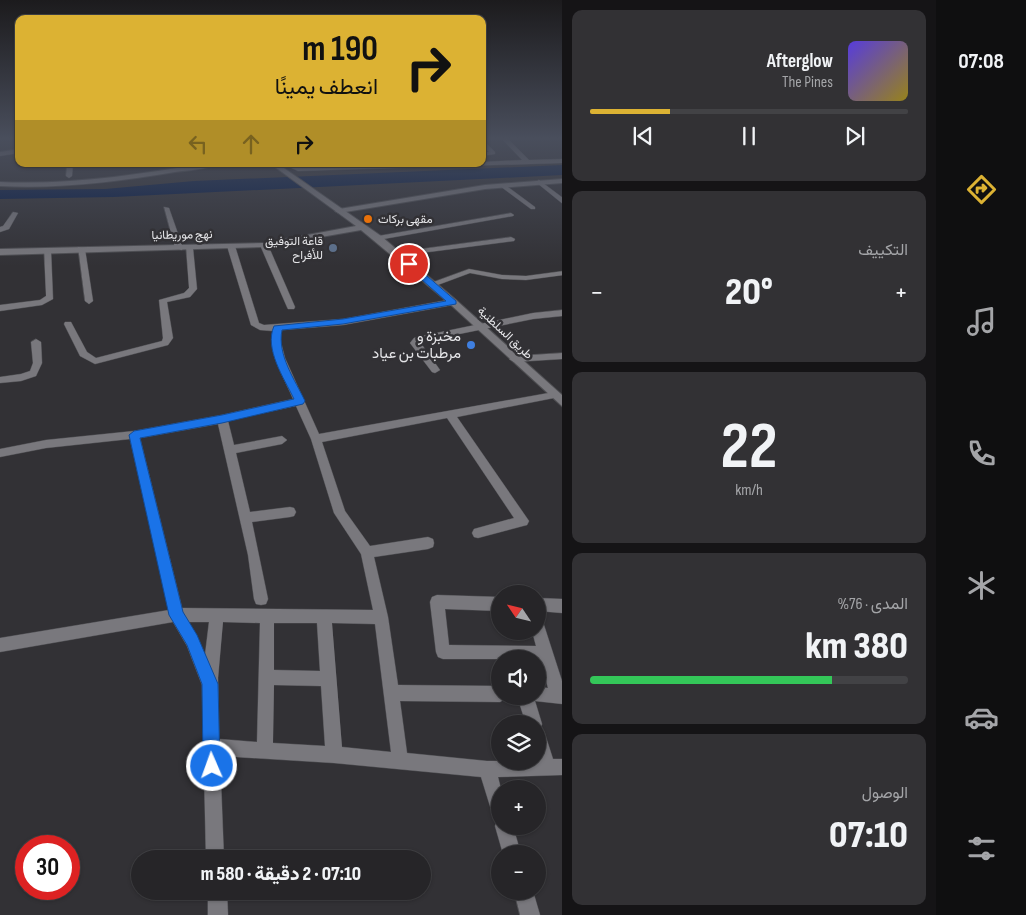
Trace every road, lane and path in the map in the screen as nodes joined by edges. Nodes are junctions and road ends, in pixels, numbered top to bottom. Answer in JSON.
{"nodes":[{"id":1,"x":100,"y":181,"type":"edge"},
{"id":2,"x":298,"y":181,"type":"edge"},
{"id":3,"x":562,"y":181,"type":"edge"},
{"id":4,"x":539,"y":182,"type":"junction"},
{"id":5,"x":0,"y":184,"type":"edge"},
{"id":6,"x":502,"y":185,"type":"junction"},
{"id":7,"x":562,"y":202,"type":"edge"},
{"id":8,"x":166,"y":208,"type":"dead end"},
{"id":9,"x":534,"y":208,"type":"dead end"},
{"id":10,"x":339,"y":210,"type":"junction"},
{"id":11,"x":15,"y":213,"type":"dead end"},
{"id":12,"x":511,"y":215,"type":"dead end"},
{"id":13,"x":363,"y":227,"type":"junction"},
{"id":14,"x":0,"y":230,"type":"edge"},
{"id":15,"x":378,"y":238,"type":"junction"},
{"id":16,"x":511,"y":239,"type":"dead end"},
{"id":17,"x":264,"y":244,"type":"junction"},
{"id":18,"x":231,"y":246,"type":"junction"},
{"id":19,"x":184,"y":248,"type":"junction"},
{"id":20,"x":81,"y":249,"type":"junction"},
{"id":21,"x":47,"y":250,"type":"junction"},
{"id":22,"x":0,"y":252,"type":"edge"},
{"id":23,"x":398,"y":254,"type":"junction"},
{"id":24,"x":562,"y":273,"type":"edge"},
{"id":25,"x":432,"y":284,"type":"junction"},
{"id":26,"x":89,"y":301,"type":"dead end"},
{"id":27,"x":453,"y":302,"type":"junction"},
{"id":28,"x":291,"y":307,"type":"dead end"},
{"id":29,"x":0,"y":308,"type":"edge"},
{"id":30,"x":562,"y":313,"type":"edge"},
{"id":31,"x":68,"y":324,"type":"dead end"},
{"id":32,"x":480,"y":327,"type":"junction"},
{"id":33,"x":278,"y":328,"type":"junction"},
{"id":34,"x":36,"y":342,"type":"dead end"},
{"id":35,"x":562,"y":356,"type":"edge"},
{"id":36,"x":514,"y":358,"type":"junction"},
{"id":37,"x":434,"y":370,"type":"dead end"},
{"id":38,"x":0,"y":380,"type":"edge"},
{"id":39,"x":554,"y":395,"type":"junction"},
{"id":40,"x":300,"y":401,"type":"junction"},
{"id":41,"x":562,"y":403,"type":"edge"},
{"id":42,"x":450,"y":414,"type":"junction"},
{"id":43,"x":222,"y":419,"type":"junction"},
{"id":44,"x":134,"y":435,"type":"junction"},
{"id":45,"x":316,"y":439,"type":"junction"},
{"id":46,"x":282,"y":440,"type":"dead end"},
{"id":47,"x":230,"y":450,"type":"junction"},
{"id":48,"x":0,"y":453,"type":"edge"},
{"id":49,"x":290,"y":512,"type":"dead end"},
{"id":50,"x":246,"y":518,"type":"junction"},
{"id":51,"x":478,"y":532,"type":"dead end"},
{"id":52,"x":428,"y":543,"type":"dead end"},
{"id":53,"x":367,"y":552,"type":"junction"},
{"id":54,"x":261,"y":600,"type":"dead end"},
{"id":55,"x":491,"y":604,"type":"edge"},
{"id":56,"x":546,"y":605,"type":"edge"},
{"id":57,"x":562,"y":606,"type":"edge"},
{"id":58,"x":176,"y":615,"type":"junction"},
{"id":59,"x":217,"y":617,"type":"junction"},
{"id":60,"x":267,"y":617,"type":"junction"},
{"id":61,"x":324,"y":617,"type":"junction"},
{"id":62,"x":381,"y":617,"type":"junction"},
{"id":63,"x":0,"y":645,"type":"edge"},
{"id":64,"x":491,"y":652,"type":"edge"},
{"id":65,"x":546,"y":656,"type":"edge"},
{"id":66,"x":266,"y":677,"type":"junction"},
{"id":67,"x":329,"y":679,"type":"junction"},
{"id":68,"x":210,"y":684,"type":"junction"},
{"id":69,"x":391,"y":693,"type":"junction"},
{"id":70,"x":491,"y":694,"type":"edge"},
{"id":71,"x":546,"y":695,"type":"edge"},
{"id":72,"x":560,"y":696,"type":"edge"},
{"id":73,"x":211,"y":747,"type":"junction"},
{"id":74,"x":265,"y":751,"type":"junction"},
{"id":75,"x":546,"y":752,"type":"edge"},
{"id":76,"x":334,"y":755,"type":"junction"},
{"id":77,"x":400,"y":760,"type":"junction"},
{"id":78,"x":554,"y":768,"type":"edge"},
{"id":79,"x":487,"y":769,"type":"junction"},
{"id":80,"x":491,"y":782,"type":"edge"},
{"id":81,"x":215,"y":850,"type":"edge"},
{"id":82,"x":217,"y":900,"type":"edge"},
{"id":83,"x":526,"y":900,"type":"edge"},
{"id":84,"x":218,"y":915,"type":"edge"},
{"id":85,"x":530,"y":915,"type":"edge"}],
"edges":[{"from":1,"to":5,"type":"main road"},
{"from":2,"to":10,"type":"main road","name":"طريق السلطنية"},
{"from":3,"to":4,"type":"main road"},
{"from":4,"to":6,"type":"main road"},
{"from":4,"to":7,"type":"street"},
{"from":6,"to":9,"type":"street"},
{"from":6,"to":10,"type":"main road"},
{"from":8,"to":19,"type":"street"},
{"from":10,"to":13,"type":"main road","name":"طريق السلطنية"},
{"from":11,"to":14,"type":"street"},
{"from":12,"to":15,"type":"street"},
{"from":13,"to":15,"type":"main road","name":"طريق السلطنية"},
{"from":13,"to":17,"type":"main road","name":"نهج موريطانيا"},
{"from":15,"to":23,"type":"main road","name":"طريق السلطنية"},
{"from":16,"to":23,"type":"street"},
{"from":17,"to":18,"type":"main road","name":"نهج موريطانيا"},
{"from":17,"to":28,"type":"street"},
{"from":18,"to":19,"type":"main road","name":"نهج موريطانيا"},
{"from":18,"to":33,"type":"street"},
{"from":19,"to":20,"type":"main road","name":"نهج موريطانيا"},
{"from":19,"to":31,"type":"street"},
{"from":20,"to":21,"type":"main road","name":"نهج موريطانيا"},
{"from":20,"to":26,"type":"street"},
{"from":21,"to":22,"type":"main road","name":"نهج موريطانيا"},
{"from":21,"to":29,"type":"street"},
{"from":23,"to":25,"type":"main road","name":"طريق السلطنية"},
{"from":24,"to":25,"type":"street"},
{"from":25,"to":27,"type":"main road","name":"طريق السلطنية"},
{"from":27,"to":32,"type":"main road","name":"طريق السلطنية"},
{"from":27,"to":33,"type":"street"},
{"from":30,"to":32,"type":"street"},
{"from":32,"to":36,"type":"main road","name":"طريق السلطنية"},
{"from":32,"to":37,"type":"street"},
{"from":33,"to":40,"type":"street"},
{"from":34,"to":38,"type":"street"},
{"from":35,"to":36,"type":"street"},
{"from":36,"to":39,"type":"main road","name":"طريق السلطنية"},
{"from":39,"to":41,"type":"main road","name":"طريق السلطنية"},
{"from":39,"to":42,"type":"street"},
{"from":40,"to":43,"type":"street"},
{"from":40,"to":45,"type":"street"},
{"from":42,"to":45,"type":"street"},
{"from":42,"to":51,"type":"street"},
{"from":43,"to":44,"type":"street"},
{"from":43,"to":47,"type":"street"},
{"from":44,"to":48,"type":"street"},
{"from":44,"to":58,"type":"street"},
{"from":45,"to":53,"type":"street"},
{"from":46,"to":47,"type":"street"},
{"from":47,"to":50,"type":"street"},
{"from":49,"to":50,"type":"street"},
{"from":50,"to":54,"type":"street"},
{"from":52,"to":53,"type":"street"},
{"from":53,"to":62,"type":"street"},
{"from":55,"to":64,"type":"street"},
{"from":56,"to":57,"type":"street"},
{"from":58,"to":59,"type":"street"},
{"from":58,"to":63,"type":"street"},
{"from":58,"to":68,"type":"street"},
{"from":59,"to":60,"type":"street"},
{"from":59,"to":68,"type":"street"},
{"from":60,"to":61,"type":"street"},
{"from":60,"to":66,"type":"street"},
{"from":61,"to":62,"type":"street"},
{"from":61,"to":67,"type":"street"},
{"from":62,"to":69,"type":"street"},
{"from":65,"to":72,"type":"street"},
{"from":66,"to":67,"type":"street"},
{"from":66,"to":74,"type":"street"},
{"from":67,"to":76,"type":"street"},
{"from":68,"to":73,"type":"street"},
{"from":69,"to":70,"type":"street"},
{"from":69,"to":77,"type":"street"},
{"from":71,"to":72,"type":"street"},
{"from":73,"to":74,"type":"street"},
{"from":73,"to":81,"type":"street"},
{"from":74,"to":76,"type":"street"},
{"from":75,"to":78,"type":"street"},
{"from":76,"to":77,"type":"street"},
{"from":77,"to":79,"type":"street"},
{"from":78,"to":79,"type":"street"},
{"from":79,"to":80,"type":"street"},
{"from":82,"to":84,"type":"street"},
{"from":83,"to":85,"type":"street"}]}
